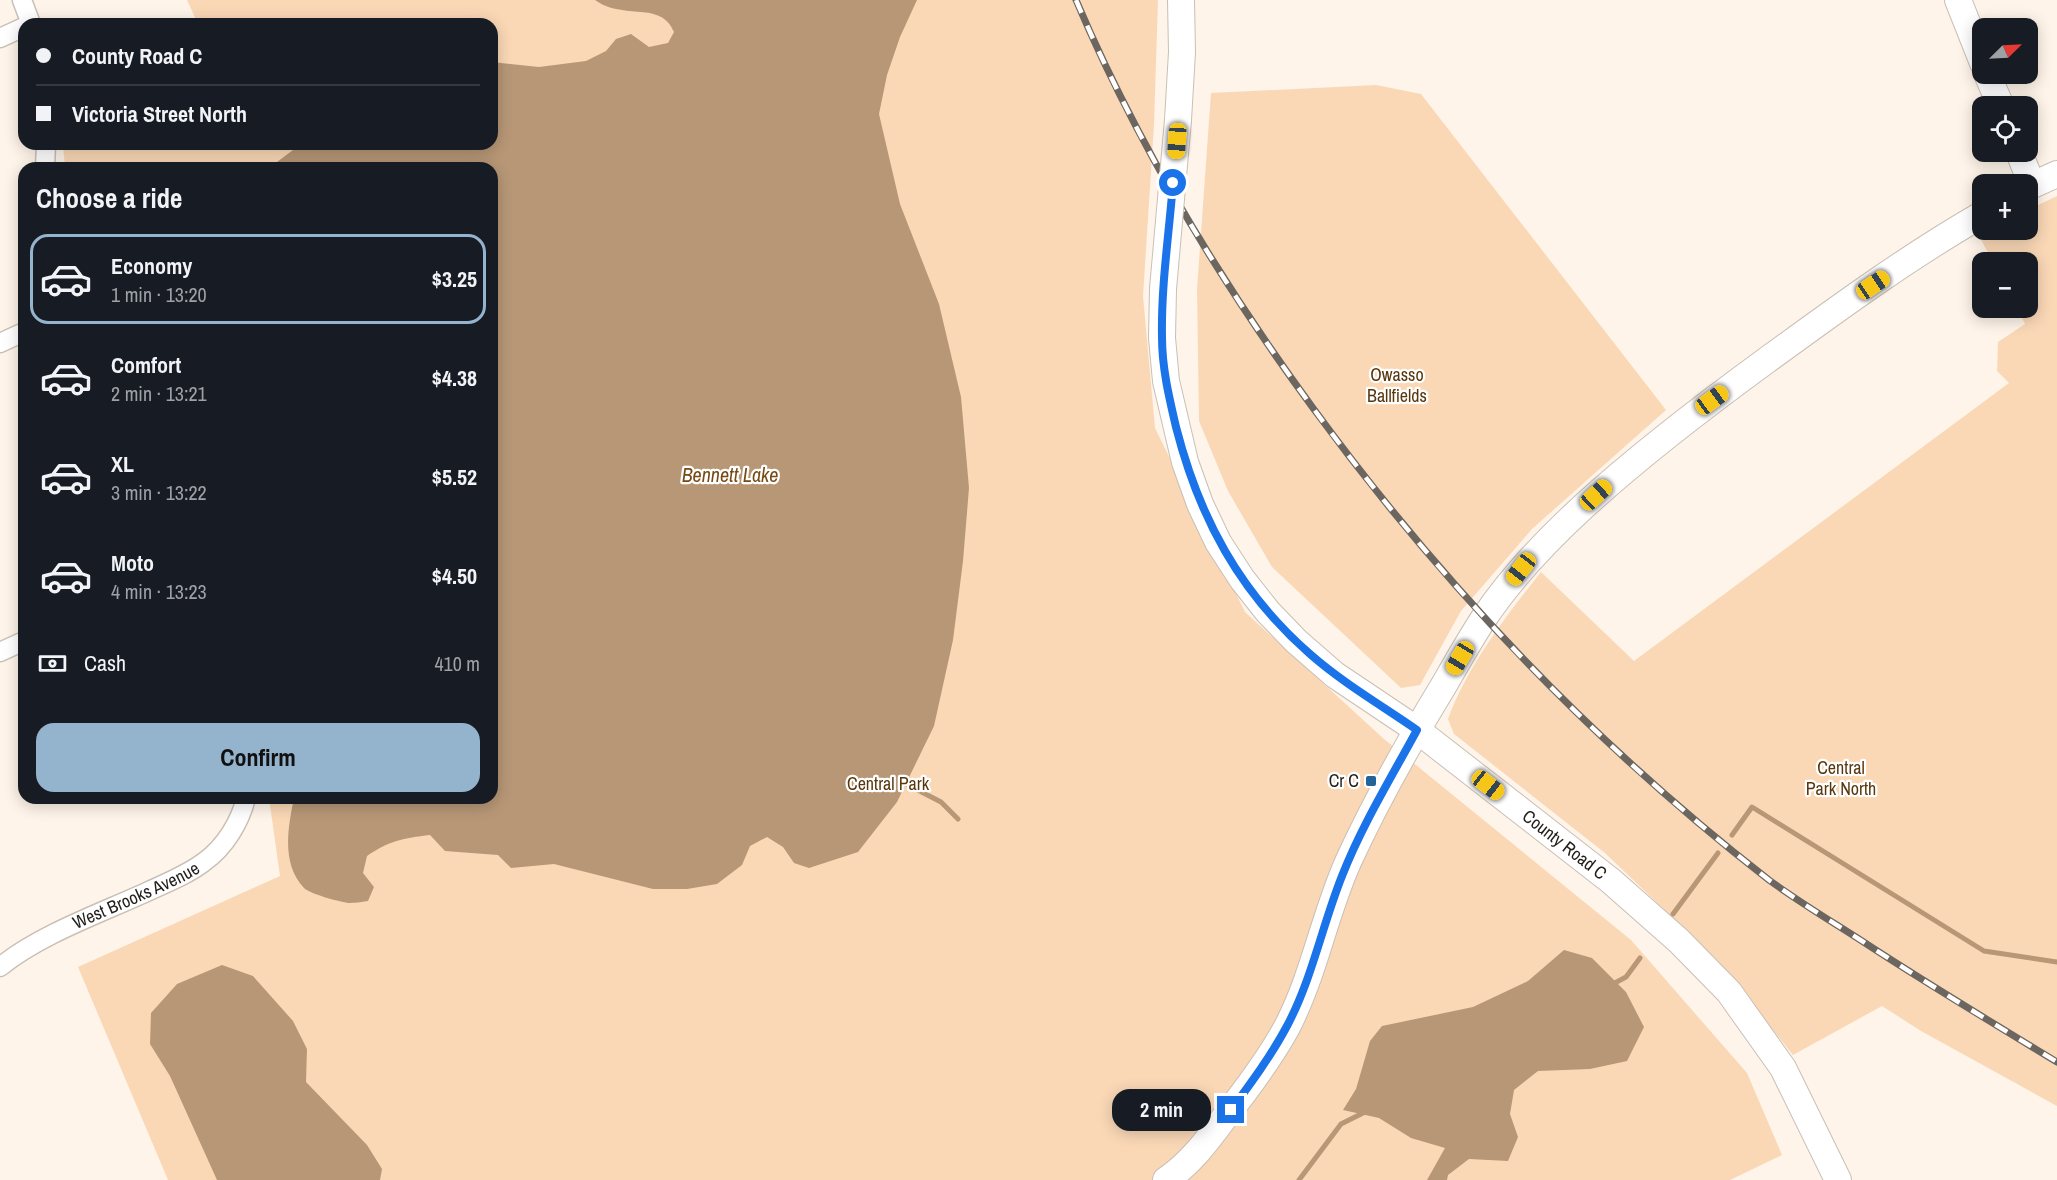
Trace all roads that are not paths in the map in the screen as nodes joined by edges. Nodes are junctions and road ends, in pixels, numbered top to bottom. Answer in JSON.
{"nodes":[{"id":1,"x":22,"y":0,"type":"edge"},
{"id":2,"x":1181,"y":0,"type":"edge"},
{"id":3,"x":1958,"y":0,"type":"edge"},
{"id":4,"x":28,"y":18,"type":"edge"},
{"id":5,"x":18,"y":30,"type":"edge"},
{"id":6,"x":1972,"y":35,"type":"edge"},
{"id":7,"x":0,"y":38,"type":"edge"},
{"id":8,"x":2057,"y":174,"type":"edge"},
{"id":9,"x":2038,"y":182,"type":"edge"},
{"id":10,"x":1972,"y":220,"type":"edge"},
{"id":11,"x":18,"y":335,"type":"edge"},
{"id":12,"x":0,"y":343,"type":"edge"},
{"id":13,"x":18,"y":643,"type":"edge"},
{"id":14,"x":0,"y":652,"type":"edge"},
{"id":15,"x":1417,"y":730,"type":"junction"},
{"id":16,"x":244,"y":804,"type":"edge"},
{"id":17,"x":0,"y":967,"type":"edge"},
{"id":18,"x":1166,"y":1180,"type":"edge"},
{"id":19,"x":1838,"y":1180,"type":"edge"}],
"edges":[{"from":1,"to":4,"type":"street"},
{"from":2,"to":15,"type":"street","name":"County Road C","bridge":true},
{"from":3,"to":6,"type":"street"},
{"from":5,"to":7,"type":"street"},
{"from":8,"to":9,"type":"street"},
{"from":10,"to":15,"type":"street"},
{"from":11,"to":12,"type":"street"},
{"from":13,"to":14,"type":"street"},
{"from":15,"to":18,"type":"street"},
{"from":15,"to":19,"type":"street","name":"County Road C"},
{"from":16,"to":17,"type":"street","name":"West Brooks Avenue"}]}
